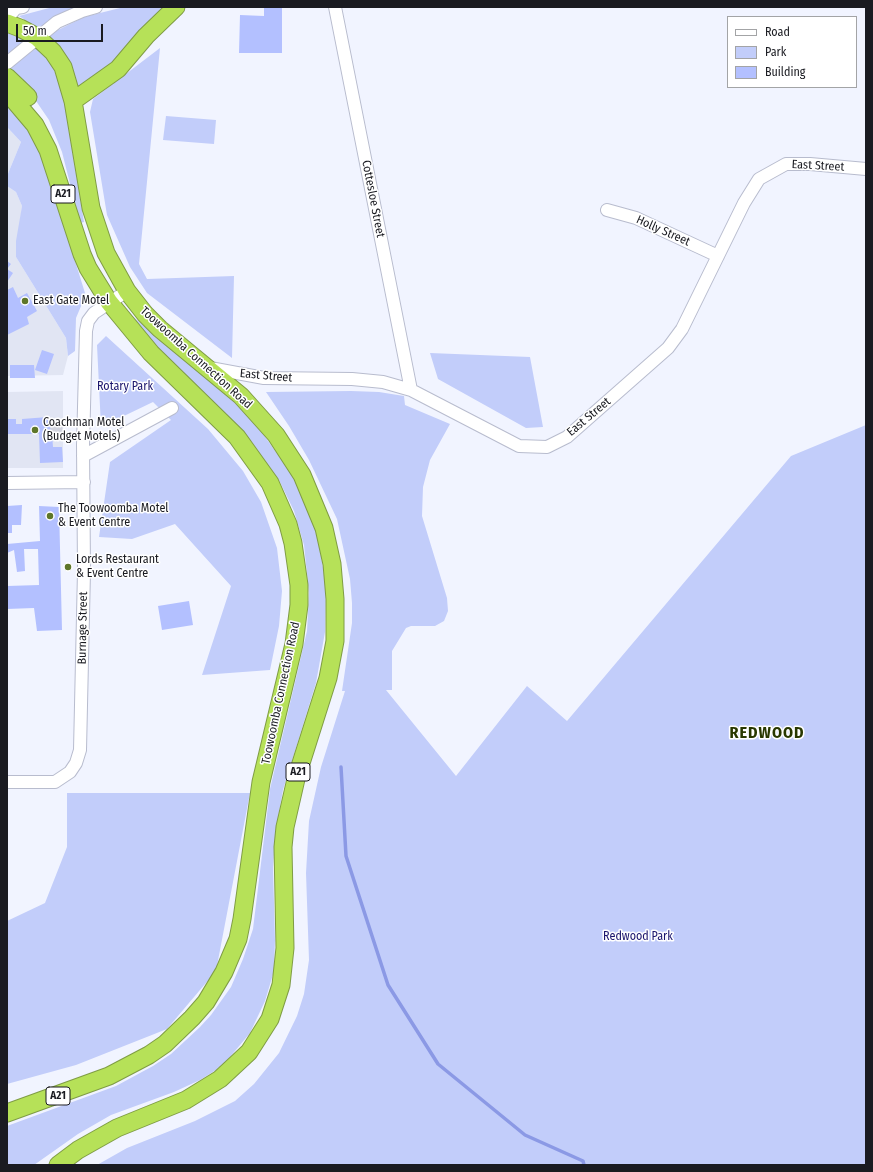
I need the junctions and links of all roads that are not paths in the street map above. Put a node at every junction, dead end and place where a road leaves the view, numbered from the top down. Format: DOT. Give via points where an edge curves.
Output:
graph roads {
  1 [pos="23,7"];
  2 [pos="96,7"];
  3 [pos="176,7"];
  4 [pos="335,7"];
  5 [pos="7,19"];
  6 [pos="7,23"];
  7 [pos="37,37"];
  8 [pos="7,63"];
  9 [pos="7,78"];
  10 [pos="7,92"];
  11 [pos="73,101"];
  12 [pos="866,169"];
  13 [pos="56,171"];
  14 [pos="607,210"];
  15 [pos="718,256"];
  16 [pos="127,291"];
  17 [pos="109,302"];
  18 [pos="207,367"];
  19 [pos="411,390"];
  20 [pos="172,408"];
  21 [pos="83,456"];
  22 [pos="84,482"];
  23 [pos="7,483"];
  24 [pos="7,782"];
  25 [pos="7,1113"];
  26 [pos="58,1165"];
  1 -- 5 [label="street" via="16,8"];
  2 -- 7 [label="street" via="57,22"];
  3 -- 11 [label="highway" via="146,36 118,69"];
  4 -- 19 [label="street, Cottesloe Street"];
  6 -- 7 [label="highway, Toowoomba Connection Road / A21"];
  7 -- 8 [label="street"];
  7 -- 11 [label="highway, Toowoomba Connection Road / A21" via="53,52 63,67"];
  9 -- 13 [label="highway" via="31,100 45,121 59,153"];
  10 -- 13 [label="highway, Toowoomba Connection Road / A21" via="35,125"];
  11 -- 16 [label="highway, Toowoomba Connection Road / A21" via="91,208 106,253"];
  12 -- 15 [label="street, East Street" via="786,164 759,179"];
  13 -- 17 [label="highway, Toowoomba Connection Road / A21" via="82,254"];
  14 -- 15 [label="street, Holly Street" via="636,218"];
  15 -- 19 [label="street, East Street" via="682,329 668,348 566,437 547,447 519,446"];
  16 -- 17 [label="street, Burnage Street"];
  16 -- 18 [label="highway, Toowoomba Connection Road / A21" via="160,329"];
  17 -- 21 [label="street, Burnage Street" via="94,313 87,326"];
  17 -- 25 [label="highway, Toowoomba Connection Road / A21" via="151,353 237,437 270,483 281,504 293,543 299,585 297,625 262,782 246,900 238,938 216,987 192,1018 165,1044 149,1055 109,1076"];
  18 -- 19 [label="street, East Street" via="264,378 383,382"];
  18 -- 26 [label="highway, Toowoomba Connection Road / A21" via="259,415 276,435 302,475 324,528 334,581 336,619 332,660 296,780 285,827 285,948 281,985 270,1019 261,1035 249,1052 220,1079 186,1100 98,1138"];
  20 -- 21 [label="street"];
  21 -- 22 [label="street, Burnage Street"];
  22 -- 23 [label="street"];
  22 -- 24 [label="street, Burnage Street" via="80,750 70,772 55,782"];
}
